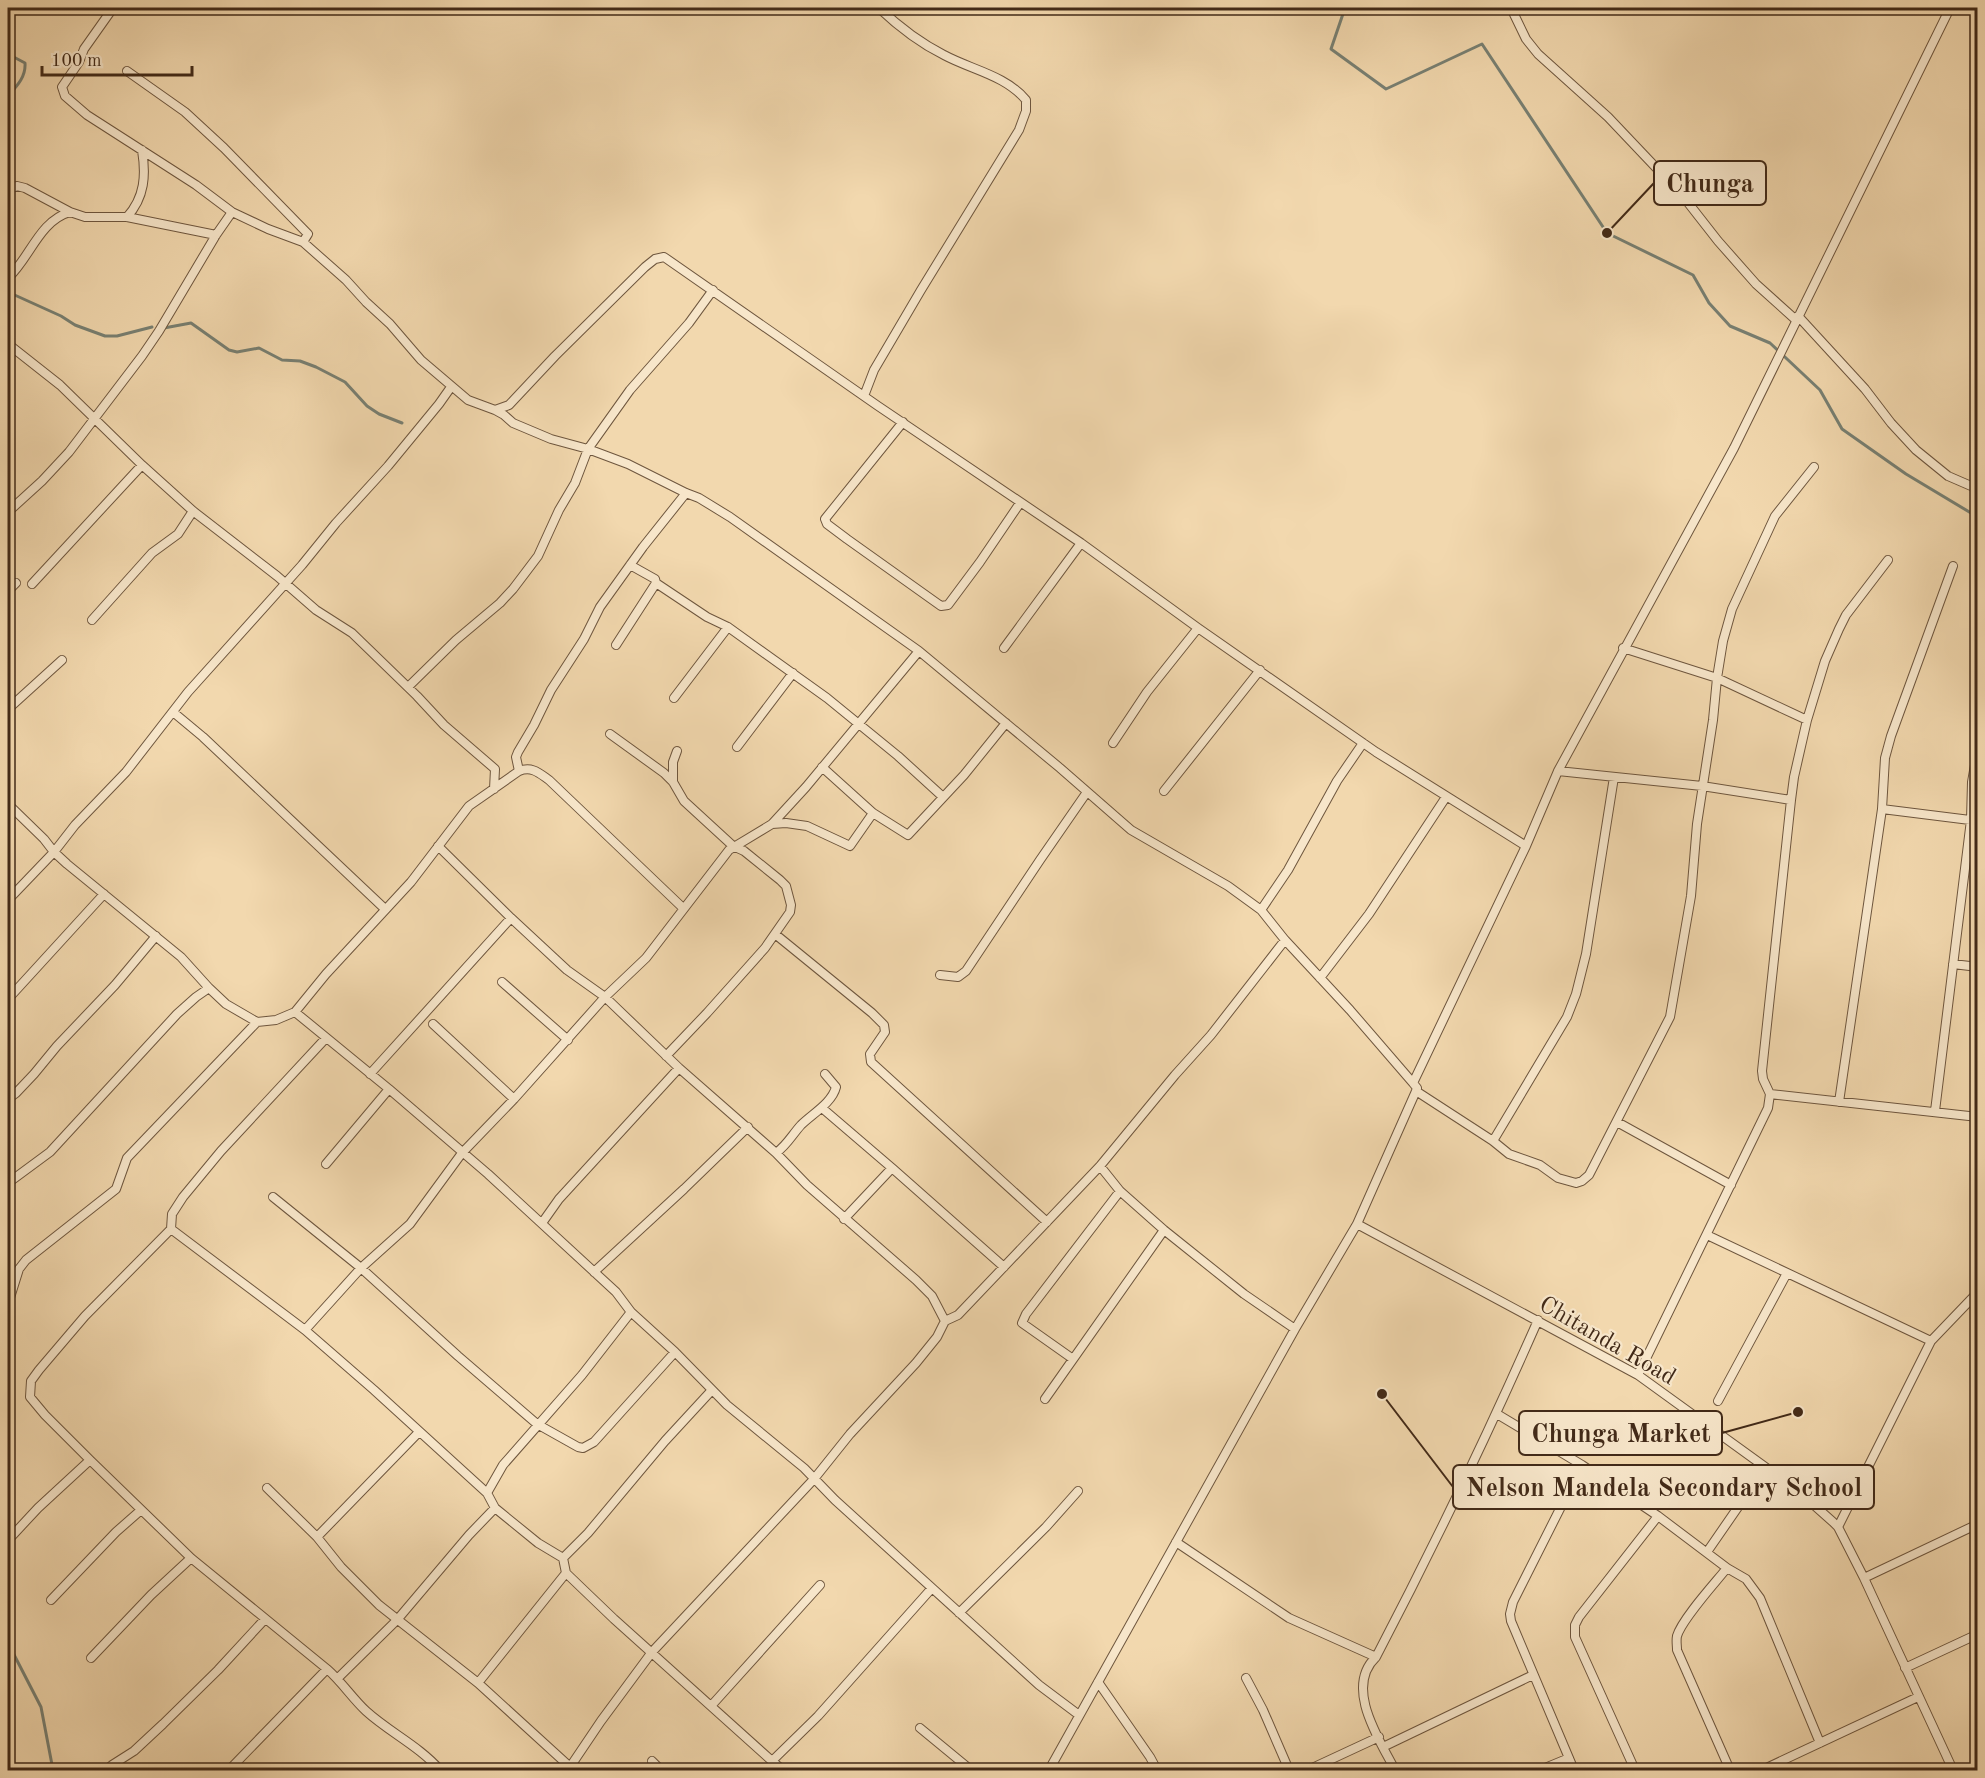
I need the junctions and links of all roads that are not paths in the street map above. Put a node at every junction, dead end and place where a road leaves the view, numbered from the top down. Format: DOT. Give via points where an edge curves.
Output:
graph roads {
  1 [pos="113,8"];
  2 [pos="879,8"];
  3 [pos="1510,8"];
  4 [pos="1950,8"];
  5 [pos="127,70"];
  6 [pos="142,150"];
  7 [pos="8,190"];
  8 [pos="70,212"];
  9 [pos="232,212"];
  10 [pos="127,217"];
  11 [pos="216,235"];
  12 [pos="303,242"];
  13 [pos="8,278"];
  14 [pos="713,290"];
  15 [pos="1797,318"];
  16 [pos="8,344"];
  17 [pos="451,387"];
  18 [pos="864,396"];
  19 [pos="495,410"];
  20 [pos="94,419"];
  21 [pos="903,422"];
  22 [pos="588,449"];
  23 [pos="142,465"];
  24 [pos="1814,466"];
  25 [pos="1977,489"];
  26 [pos="686,493"];
  27 [pos="1020,503"];
  28 [pos="193,511"];
  29 [pos="8,512"];
  30 [pos="1081,543"];
  31 [pos="1887,560"];
  32 [pos="630,565"];
  33 [pos="1953,566"];
  34 [pos="16,583"];
  35 [pos="285,583"];
  36 [pos="656,583"];
  37 [pos="32,584"];
  38 [pos="8,591"];
  39 [pos="92,620"];
  40 [pos="728,627"];
  41 [pos="1198,628"];
  42 [pos="616,645"];
  43 [pos="1004,648"];
  44 [pos="1623,648"];
  45 [pos="919,651"];
  46 [pos="62,660"];
  47 [pos="1260,670"];
  48 [pos="793,673"];
  49 [pos="1717,678"];
  50 [pos="408,687"];
  51 [pos="674,698"];
  52 [pos="8,709"];
  53 [pos="173,712"];
  54 [pos="1807,720"];
  55 [pos="1006,723"];
  56 [pos="859,724"];
  57 [pos="610,734"];
  58 [pos="1113,743"];
  59 [pos="1363,743"];
  60 [pos="737,747"];
  61 [pos="1977,748"];
  62 [pos="676,751"];
  63 [pos="822,767"];
  64 [pos="519,771"];
  65 [pos="1558,771"];
  66 [pos="1614,777"];
  67 [pos="673,782"];
  68 [pos="1702,786"];
  69 [pos="494,789"];
  70 [pos="1164,791"];
  71 [pos="1088,792"];
  72 [pos="943,797"];
  73 [pos="1446,797"];
  74 [pos="1791,800"];
  75 [pos="8,804"];
  76 [pos="1882,809"];
  77 [pos="873,813"];
  78 [pos="1974,821"];
  79 [pos="772,824"];
  80 [pos="438,846"];
  81 [pos="733,846"];
  82 [pos="1526,846"];
  83 [pos="54,852"];
  84 [pos="104,894"];
  85 [pos="8,900"];
  86 [pos="683,908"];
  87 [pos="385,909"];
  88 [pos="1261,910"];
  89 [pos="511,918"];
  90 [pos="775,934"];
  91 [pos="156,936"];
  92 [pos="1285,940"];
  93 [pos="1953,964"];
  94 [pos="1977,967"];
  95 [pos="940,975"];
  96 [pos="1320,978"];
  97 [pos="502,982"];
  98 [pos="209,988"];
  99 [pos="605,997"];
  100 [pos="8,999"];
  101 [pos="295,1012"];
  102 [pos="256,1022"];
  103 [pos="433,1024"];
  104 [pos="326,1038"];
  105 [pos="568,1040"];
  106 [pos="666,1056"];
  107 [pos="679,1068"];
  108 [pos="370,1074"];
  109 [pos="825,1074"];
  110 [pos="1414,1087"];
  111 [pos="389,1089"];
  112 [pos="1770,1094"];
  113 [pos="8,1098"];
  114 [pos="514,1099"];
  115 [pos="1839,1102"];
  116 [pos="822,1108"];
  117 [pos="1935,1112"];
  118 [pos="1977,1117"];
  119 [pos="1617,1122"];
  120 [pos="748,1127"];
  121 [pos="1493,1141"];
  122 [pos="462,1153"];
  123 [pos="776,1153"];
  124 [pos="326,1164"];
  125 [pos="1100,1166"];
  126 [pos="892,1168"];
  127 [pos="8,1183"];
  128 [pos="1731,1185"];
  129 [pos="1120,1191"];
  130 [pos="273,1197"];
  131 [pos="844,1219"];
  132 [pos="1047,1222"];
  133 [pos="542,1223"];
  134 [pos="1357,1224"];
  135 [pos="171,1228"];
  136 [pos="1164,1230"];
  137 [pos="1707,1235"];
  138 [pos="1004,1267"];
  139 [pos="361,1268"];
  140 [pos="594,1272"];
  141 [pos="1787,1273"];
  142 [pos="1977,1292"];
  143 [pos="8,1304"];
  144 [pos="631,1311"];
  145 [pos="1538,1320"];
  146 [pos="945,1321"];
  147 [pos="1295,1329"];
  148 [pos="305,1330"];
  149 [pos="1931,1341"];
  150 [pos="675,1352"];
  151 [pos="1073,1359"];
  152 [pos="1638,1375"];
  153 [pos="712,1390"];
  154 [pos="1045,1399"];
  155 [pos="1718,1401"];
  156 [pos="1497,1414"];
  157 [pos="537,1424"];
  158 [pos="419,1432"];
  159 [pos="90,1460"];
  160 [pos="1582,1465"];
  161 [pos="1765,1468"];
  162 [pos="814,1479"];
  163 [pos="267,1488"];
  164 [pos="1078,1491"];
  165 [pos="488,1493"];
  166 [pos="495,1508"];
  167 [pos="141,1510"];
  168 [pos="1658,1516"];
  169 [pos="1977,1524"];
  170 [pos="1838,1527"];
  171 [pos="11,1537"];
  172 [pos="316,1537"];
  173 [pos="1176,1542"];
  174 [pos="1707,1552"];
  175 [pos="191,1558"];
  176 [pos="563,1558"];
  177 [pos="1727,1568"];
  178 [pos="566,1573"];
  179 [pos="1864,1578"];
  180 [pos="820,1586"];
  181 [pos="932,1588"];
  182 [pos="51,1600"];
  183 [pos="959,1613"];
  184 [pos="265,1619"];
  185 [pos="396,1620"];
  186 [pos="1977,1635"];
  187 [pos="652,1652"];
  188 [pos="1376,1657"];
  189 [pos="91,1658"];
  190 [pos="1905,1668"];
  191 [pos="327,1669"];
  192 [pos="1533,1675"];
  193 [pos="338,1678"];
  194 [pos="1246,1678"];
  195 [pos="1098,1682"];
  196 [pos="478,1683"];
  197 [pos="1918,1697"];
  198 [pos="711,1706"];
  199 [pos="1079,1715"];
  200 [pos="920,1728"];
  201 [pos="1379,1737"];
  202 [pos="1820,1743"];
  203 [pos="1383,1747"];
  204 [pos="1569,1758"];
  205 [pos="652,1761"];
  206 [pos="772,1761"];
  207 [pos="569,1768"];
  208 [pos="106,1770"];
  209 [pos="229,1770"];
  210 [pos="440,1770"];
  211 [pos="661,1770"];
  212 [pos="783,1770"];
  213 [pos="971,1770"];
  214 [pos="1049,1770"];
  215 [pos="1158,1770"];
  216 [pos="1289,1770"];
  217 [pos="1308,1770"];
  218 [pos="1395,1770"];
  219 [pos="1540,1770"];
  220 [pos="1574,1770"];
  221 [pos="1635,1770"];
  222 [pos="1730,1770"];
  223 [pos="1762,1770"];
  224 [pos="1953,1770"];
  1 -- 6 [label="street" via="84,49 62,92 87,115"];
  2 -- 18 [label="street" via="944,55 1016,88 1026,100 1026,111 1019,130 874,370"];
  3 -- 15 [label="street" via="1538,54 1608,117 1682,195 1756,284"];
  4 -- 15 [label="street"];
  5 -- 12 [label="street" via="224,148 303,228 308,234"];
  6 -- 9 [label="street"];
  6 -- 10 [label="street" via="142,191"];
  7 -- 8 [label="street" via="25,188"];
  8 -- 10 [label="street" via="85,217"];
  8 -- 13 [label="street" via="54,219"];
  9 -- 11 [label="street"];
  9 -- 12 [label="street"];
  10 -- 11 [label="street"];
  11 -- 20 [label="street" via="159,331"];
  12 -- 17 [label="street"];
  14 -- 18 [label="street"];
  14 -- 19 [label="street" via="664,257 655,259 509,405"];
  14 -- 22 [label="street" via="630,390"];
  15 -- 25 [label="street" via="1916,450 1948,476"];
  15 -- 44 [label="street" via="1734,448"];
  16 -- 20 [label="street" via="60,385"];
  17 -- 19 [label="street" via="468,400"];
  17 -- 35 [label="street"];
  18 -- 21 [label="street"];
  19 -- 22 [label="street" via="513,423 551,439"];
  20 -- 23 [label="street"];
  20 -- 29 [label="street" via="69,452"];
  21 -- 27 [label="street"];
  21 -- 27 [label="street" via="825,519 941,606 948,605"];
  22 -- 26 [label="street"];
  22 -- 50 [label="street" via="538,556 500,603"];
  23 -- 28 [label="street"];
  23 -- 37 [label="street"];
  24 -- 49 [label="street" via="1775,516 1757,554 1732,609"];
  26 -- 32 [label="street"];
  26 -- 45 [label="street" via="730,516"];
  27 -- 30 [label="street"];
  28 -- 35 [label="street"];
  28 -- 39 [label="street" via="178,534 152,553"];
  30 -- 41 [label="street"];
  30 -- 43 [label="street"];
  31 -- 54 [label="street" via="1839,629"];
  32 -- 36 [label="street"];
  32 -- 64 [label="street" via="600,608 518,752"];
  33 -- 76 [label="street" via="1891,736"];
  34 -- 38 [label="street"];
  35 -- 50 [label="street" via="316,610 352,633"];
  35 -- 53 [label="street"];
  36 -- 40 [label="street"];
  36 -- 42 [label="street"];
  40 -- 48 [label="street"];
  40 -- 51 [label="street"];
  41 -- 47 [label="street"];
  41 -- 58 [label="street"];
  44 -- 49 [label="street"];
  44 -- 65 [label="street"];
  45 -- 55 [label="street"];
  45 -- 56 [label="street"];
  46 -- 52 [label="street"];
  47 -- 59 [label="street"];
  47 -- 70 [label="street"];
  48 -- 56 [label="street"];
  48 -- 60 [label="street"];
  49 -- 54 [label="street"];
  49 -- 68 [label="street"];
  50 -- 69 [label="street" via="495,769"];
  53 -- 83 [label="street" via="126,772"];
  53 -- 87 [label="street"];
  54 -- 74 [label="street"];
  55 -- 71 [label="street"];
  55 -- 72 [label="street"];
  56 -- 63 [label="street"];
  56 -- 72 [label="street"];
  57 -- 67 [label="street"];
  59 -- 73 [label="street"];
  59 -- 88 [label="street"];
  61 -- 78 [label="street" via="1972,782"];
  62 -- 67 [label="street"];
  63 -- 77 [label="street"];
  63 -- 79 [label="street"];
  64 -- 69 [label="street"];
  64 -- 86 [label="street" via="532,769 549,780"];
  65 -- 66 [label="street"];
  65 -- 82 [label="street"];
  66 -- 68 [label="street"];
  66 -- 121 [label="street" via="1576,994 1567,1017"];
  67 -- 81 [label="street" via="684,801"];
  68 -- 74 [label="street"];
  68 -- 119 [label="street" via="1691,896 1670,1017"];
  69 -- 80 [label="street" via="469,806"];
  71 -- 88 [label="street" via="1131,830 1228,886"];
  71 -- 95 [label="street" via="962,976"];
  72 -- 77 [label="street" via="908,835"];
  73 -- 82 [label="street"];
  73 -- 96 [label="street" via="1369,914"];
  74 -- 112 [label="street" via="1762,1071"];
  75 -- 83 [label="street"];
  76 -- 78 [label="street"];
  76 -- 115 [label="street"];
  77 -- 79 [label="street" via="850,846 807,826"];
  78 -- 93 [label="street"];
  79 -- 81 [label="street"];
  80 -- 87 [label="street"];
  80 -- 89 [label="street"];
  81 -- 86 [label="street"];
  81 -- 90 [label="street" via="786,886 790,912"];
  82 -- 110 [label="street"];
  83 -- 84 [label="street"];
  83 -- 85 [label="street"];
  84 -- 91 [label="street"];
  84 -- 100 [label="street"];
  86 -- 99 [label="street" via="646,958"];
  87 -- 101 [label="street"];
  88 -- 92 [label="street"];
  89 -- 99 [label="street" via="567,970"];
  89 -- 108 [label="street"];
  90 -- 106 [label="street"];
  90 -- 132 [label="street" via="884,1025 885,1032 870,1054 871,1062"];
  91 -- 98 [label="street" via="191,965"];
  91 -- 113 [label="street" via="34,1074"];
  92 -- 96 [label="street"];
  92 -- 125 [label="street"];
  93 -- 94 [label="street"];
  93 -- 117 [label="street"];
  96 -- 110 [label="street"];
  97 -- 105 [label="street"];
  98 -- 102 [label="street"];
  98 -- 127 [label="street" via="177,1014 50,1152"];
  99 -- 105 [label="street"];
  99 -- 106 [label="street"];
  101 -- 102 [label="street" via="276,1020"];
  101 -- 104 [label="street"];
  102 -- 143 [label="street" via="133,1151 116,1189 26,1260 19,1269"];
  103 -- 114 [label="street"];
  104 -- 108 [label="street"];
  104 -- 135 [label="street" via="183,1197 172,1214"];
  105 -- 114 [label="street"];
  106 -- 107 [label="street"];
  107 -- 120 [label="street"];
  107 -- 133 [label="street" via="559,1199"];
  108 -- 111 [label="street"];
  109 -- 116 [label="street" via="836,1091"];
  110 -- 121 [label="street"];
  110 -- 134 [label="street"];
  111 -- 122 [label="street"];
  111 -- 124 [label="street"];
  112 -- 115 [label="street"];
  112 -- 128 [label="street" via="1768,1108"];
  114 -- 122 [label="street"];
  115 -- 117 [label="street"];
  116 -- 123 [label="street"];
  116 -- 126 [label="street"];
  117 -- 118 [label="street"];
  119 -- 121 [label="street" via="1589,1175 1576,1183 1558,1179 1540,1165 1509,1154"];
  119 -- 128 [label="street"];
  120 -- 123 [label="street"];
  120 -- 140 [label="street"];
  122 -- 133 [label="street"];
  122 -- 139 [label="street" via="410,1224"];
  123 -- 131 [label="street"];
  125 -- 129 [label="street"];
  125 -- 132 [label="street"];
  126 -- 131 [label="street"];
  126 -- 138 [label="street"];
  128 -- 137 [label="street"];
  129 -- 136 [label="street"];
  129 -- 151 [label="street" via="1022,1323"];
  130 -- 139 [label="street"];
  131 -- 146 [label="street" via="932,1296"];
  132 -- 138 [label="street"];
  133 -- 140 [label="street"];
  134 -- 145 [label="street, Chitanda Road"];
  134 -- 147 [label="street"];
  135 -- 148 [label="street"];
  135 -- 159 [label="street" via="86,1316 31,1381 30,1396"];
  136 -- 147 [label="street"];
  136 -- 151 [label="street"];
  137 -- 141 [label="street"];
  137 -- 152 [label="street"];
  138 -- 146 [label="street" via="958,1315"];
  139 -- 148 [label="street"];
  139 -- 157 [label="street"];
  140 -- 144 [label="street"];
  141 -- 149 [label="street"];
  141 -- 155 [label="street"];
  142 -- 149 [label="street"];
  144 -- 150 [label="street"];
  144 -- 157 [label="street" via="582,1375"];
  145 -- 152 [label="street, Chitanda Road"];
  145 -- 156 [label="street"];
  146 -- 162 [label="street" via="916,1363"];
  147 -- 173 [label="street"];
  148 -- 158 [label="street"];
  149 -- 170 [label="street"];
  150 -- 153 [label="street"];
  150 -- 157 [label="street" via="588,1446 578,1447"];
  151 -- 154 [label="street"];
  152 -- 161 [label="street, Chitanda Road"];
  153 -- 162 [label="street"];
  153 -- 176 [label="street"];
  156 -- 160 [label="street"];
  156 -- 188 [label="street"];
  157 -- 165 [label="street" via="503,1465"];
  158 -- 165 [label="street"];
  158 -- 172 [label="street"];
  159 -- 167 [label="street"];
  159 -- 171 [label="street"];
  160 -- 168 [label="street"];
  160 -- 192 [label="street" via="1510,1614"];
  161 -- 170 [label="street, Chitanda Road" via="1797,1490"];
  161 -- 174 [label="street"];
  162 -- 181 [label="street"];
  162 -- 187 [label="street"];
  163 -- 172 [label="street"];
  164 -- 183 [label="street"];
  165 -- 166 [label="street"];
  166 -- 176 [label="street"];
  166 -- 185 [label="street"];
  167 -- 175 [label="street"];
  167 -- 182 [label="street"];
  168 -- 174 [label="street"];
  168 -- 221 [label="street" via="1579,1617 1574,1631"];
  169 -- 179 [label="street"];
  170 -- 179 [label="street, Chitanda Road"];
  172 -- 185 [label="street"];
  173 -- 188 [label="street" via="1289,1618"];
  173 -- 195 [label="street"];
  174 -- 177 [label="street"];
  175 -- 184 [label="street"];
  175 -- 189 [label="street"];
  176 -- 178 [label="street"];
  177 -- 202 [label="street" via="1746,1579 1760,1598"];
  177 -- 222 [label="street" via="1676,1639 1677,1650"];
  178 -- 187 [label="street"];
  178 -- 196 [label="street"];
  179 -- 190 [label="street, Chitanda Road"];
  180 -- 198 [label="street"];
  181 -- 183 [label="street"];
  181 -- 206 [label="street" via="818,1716"];
  183 -- 199 [label="street" via="1039,1685"];
  184 -- 191 [label="street"];
  184 -- 208 [label="street" via="163,1724"];
  185 -- 193 [label="street"];
  185 -- 196 [label="street"];
  186 -- 190 [label="street"];
  187 -- 198 [label="street"];
  187 -- 207 [label="street"];
  188 -- 201 [label="street" via="1361,1683 1363,1700"];
  190 -- 197 [label="street, Chitanda Road"];
  191 -- 193 [label="street"];
  191 -- 209 [label="street"];
  192 -- 203 [label="street"];
  192 -- 204 [label="street"];
  193 -- 210 [label="street" via="366,1711"];
  194 -- 216 [label="street"];
  195 -- 199 [label="street"];
  195 -- 215 [label="street"];
  196 -- 207 [label="street"];
  197 -- 202 [label="street"];
  197 -- 224 [label="street, Chitanda Road"];
  198 -- 206 [label="street"];
  199 -- 214 [label="street"];
  200 -- 213 [label="street"];
  201 -- 203 [label="street"];
  201 -- 217 [label="street"];
  202 -- 223 [label="street"];
  203 -- 218 [label="street"];
  204 -- 219 [label="street"];
  204 -- 220 [label="street"];
  205 -- 211 [label="street"];
  206 -- 212 [label="street"];
}
